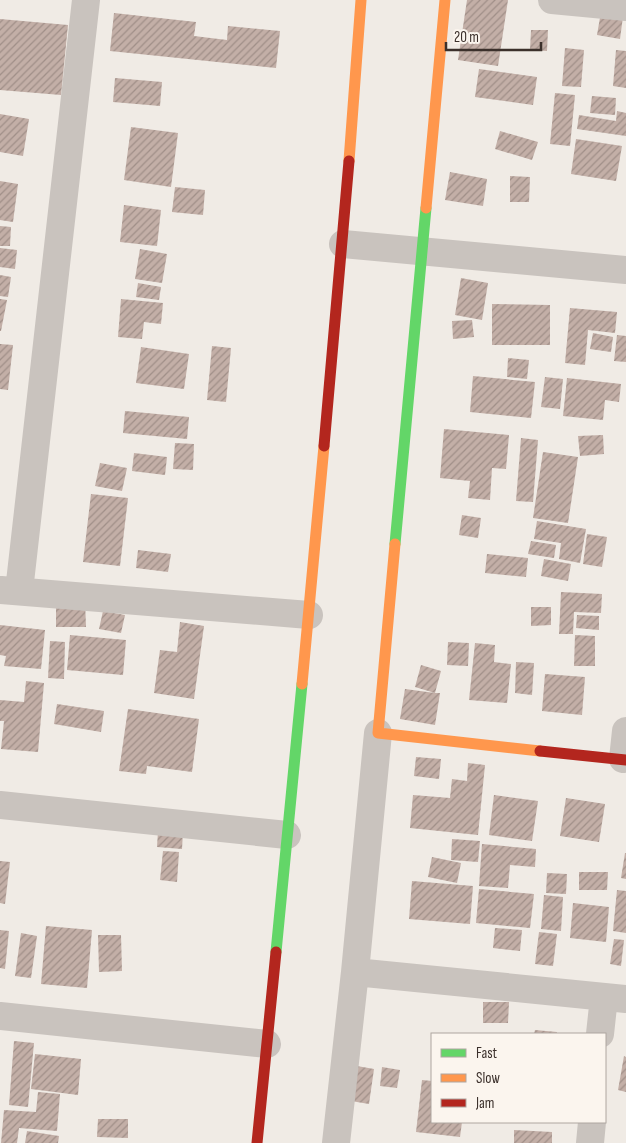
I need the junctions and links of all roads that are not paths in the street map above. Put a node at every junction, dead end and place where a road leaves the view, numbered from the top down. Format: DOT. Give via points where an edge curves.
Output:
graph roads {
  1 [pos="86,0"];
  2 [pos="361,0"];
  3 [pos="445,0"];
  4 [pos="552,0"];
  5 [pos="626,7"];
  6 [pos="343,244"];
  7 [pos="423,251"];
  8 [pos="626,270"];
  9 [pos="9,591"];
  10 [pos="309,615"];
  11 [pos="626,731"];
  12 [pos="378,733"];
  13 [pos="624,760"];
  14 [pos="0,805"];
  15 [pos="287,835"];
  16 [pos="355,972"];
  17 [pos="615,998"];
  18 [pos="0,1016"];
  19 [pos="600,1033"];
  20 [pos="267,1044"];
  21 [pos="592,1123"];
  22 [pos="257,1143"];
  23 [pos="336,1143"];
  24 [pos="590,1143"];
  1 -- 9 [label="street"];
  2 -- 6 [label="street"];
  3 -- 7 [label="street"];
  4 -- 5 [label="street"];
  6 -- 7 [label="street"];
  6 -- 10 [label="street"];
  7 -- 8 [label="street"];
  7 -- 12 [label="street"];
  9 -- 10 [label="street"];
  10 -- 15 [label="street"];
  11 -- 13 [label="street"];
  12 -- 13 [label="street"];
  12 -- 16 [label="street"];
  14 -- 15 [label="street"];
  15 -- 20 [label="street"];
  16 -- 17 [label="street"];
  16 -- 23 [label="street"];
  17 -- 19 [label="street"];
  18 -- 20 [label="street"];
  20 -- 22 [label="street"];
  21 -- 24 [label="street"];
}
